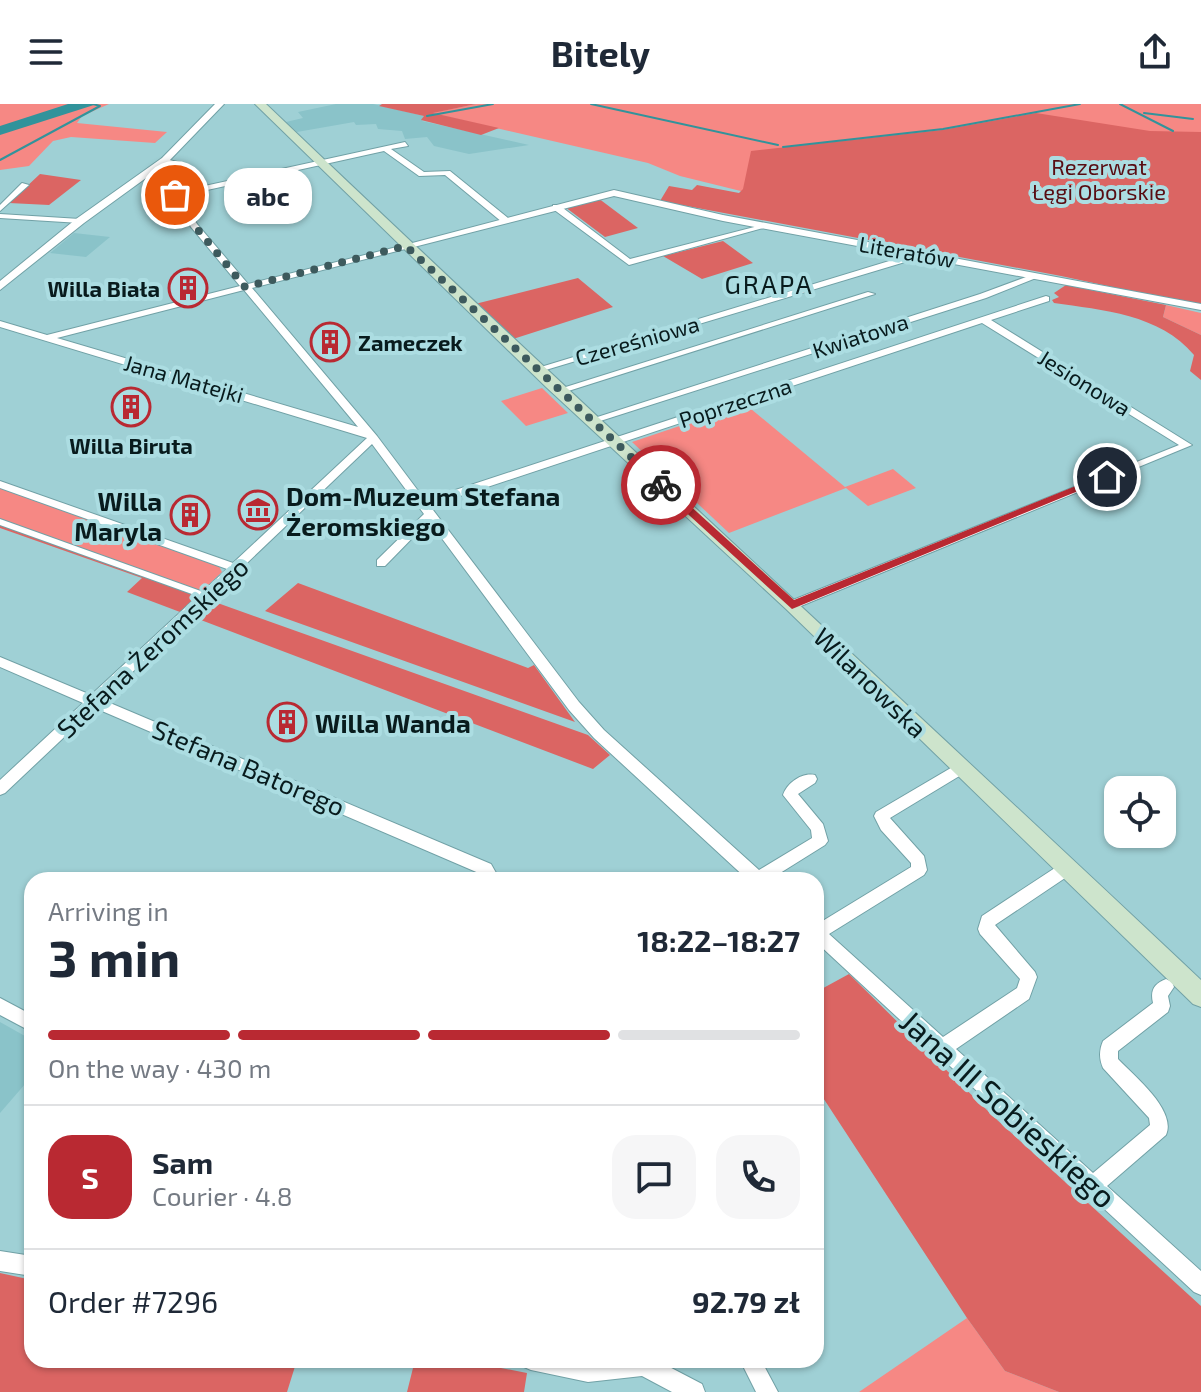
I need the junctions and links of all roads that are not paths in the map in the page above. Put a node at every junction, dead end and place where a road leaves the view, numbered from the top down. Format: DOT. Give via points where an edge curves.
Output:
graph roads {
  1 [pos="220,104"];
  2 [pos="261,104"];
  3 [pos="405,144"];
  4 [pos="385,148"];
  5 [pos="165,160"];
  6 [pos="321,162"];
  7 [pos="25,185"];
  8 [pos="175,195"];
  9 [pos="556,207"];
  10 [pos="0,209"];
  11 [pos="0,216"];
  12 [pos="505,220"];
  13 [pos="80,221"];
  14 [pos="766,226"];
  15 [pos="406,246"];
  16 [pos="922,254"];
  17 [pos="1037,276"];
  18 [pos="0,287"];
  19 [pos="245,287"];
  20 [pos="871,294"];
  21 [pos="1046,299"];
  22 [pos="1201,307"];
  23 [pos="984,320"];
  24 [pos="0,324"];
  25 [pos="45,338"];
  26 [pos="536,370"];
  27 [pos="558,391"];
  28 [pos="590,421"];
  29 [pos="371,435"];
  30 [pos="612,442"];
  31 [pos="0,484"];
  32 [pos="427,509"];
  33 [pos="0,522"];
  34 [pos="381,563"];
  35 [pos="236,568"];
  36 [pos="206,596"];
  37 [pos="792,605"];
  38 [pos="0,662"];
  39 [pos="94,701"];
  40 [pos="961,768"];
  41 [pos="810,779"];
  42 [pos="0,789"];
  43 [pos="1066,869"];
  44 [pos="488,872"];
  45 [pos="749,872"];
  46 [pos="771,872"];
  47 [pos="824,927"];
  48 [pos="824,939"];
  49 [pos="1166,987"];
  50 [pos="1201,996"];
  51 [pos="0,1006"];
  52 [pos="24,1020"];
  53 [pos="942,1048"];
  54 [pos="1094,1185"];
  55 [pos="0,1261"];
  56 [pos="24,1265"];
  57 [pos="1201,1285"];
  58 [pos="572,1368"];
  59 [pos="608,1368"];
  60 [pos="649,1368"];
  61 [pos="754,1368"];
  62 [pos="694,1392"];
  63 [pos="767,1392"];
  1 -- 5 [label="street"];
  2 -- 6 [label="main road, Wilanowska"];
  3 -- 4 [label="street"];
  4 -- 6 [label="street"];
  4 -- 12 [label="street" via="422,174 447,173"];
  5 -- 8 [label="street" via="179,167"];
  5 -- 13 [label="street"];
  6 -- 8 [label="street"];
  6 -- 15 [label="main road, Wilanowska"];
  7 -- 10 [label="street"];
  8 -- 19 [label="street"];
  9 -- 12 [label="street"];
  9 -- 14 [label="street, Literatów" via="613,193"];
  9 -- 14 [label="street" via="629,262"];
  11 -- 13 [label="street"];
  12 -- 15 [label="street"];
  13 -- 18 [label="street"];
  14 -- 16 [label="street, Literatów"];
  15 -- 19 [label="street"];
  15 -- 26 [label="main road, Wilanowska"];
  16 -- 17 [label="street, Literatów"];
  16 -- 26 [label="street, Czereśniowa"];
  17 -- 22 [label="street, Literatów"];
  17 -- 28 [label="street, Kwiatowa"];
  19 -- 25 [label="street"];
  19 -- 29 [label="street"];
  20 -- 27 [label="street"];
  21 -- 23 [label="street, Poprzeczna"];
  23 -- 30 [label="street, Poprzeczna"];
  23 -- 37 [label="street, Jesionowa" via="1187,445"];
  24 -- 25 [label="street, Jana Matejki"];
  25 -- 29 [label="street, Jana Matejki"];
  26 -- 27 [label="main road, Wilanowska"];
  27 -- 28 [label="main road, Wilanowska"];
  28 -- 30 [label="main road, Wilanowska"];
  29 -- 32 [label="street"];
  29 -- 35 [label="street, Stefana Żeromskiego"];
  30 -- 32 [label="street, Poprzeczna"];
  30 -- 37 [label="main road, Wilanowska"];
  31 -- 35 [label="street"];
  32 -- 34 [label="street, Poprzeczna"];
  32 -- 45 [label="street" via="582,716"];
  33 -- 36 [label="street"];
  35 -- 36 [label="street, Stefana Żeromskiego"];
  36 -- 39 [label="street, Stefana Żeromskiego"];
  37 -- 40 [label="main road, Wilanowska"];
  38 -- 39 [label="street, Stefana Batorego"];
  39 -- 42 [label="street, Stefana Żeromskiego"];
  39 -- 44 [label="street, Stefana Batorego"];
  40 -- 43 [label="main road, Wilanowska"];
  40 -- 47 [label="street" via="881,816 919,861 919,870"];
  41 -- 46 [label="street" via="790,795 818,828 820,841"];
  43 -- 50 [label="main road, Wilanowska"];
  43 -- 53 [label="street" via="988,921 986,929 1029,977 1023,993"];
  48 -- 53 [label="street, Jana III Sobieskiego"];
  49 -- 54 [label="street" via="1159,993 1162,1006 1107,1052 1109,1062 1157,1114 1160,1129"];
  51 -- 52 [label="street"];
  53 -- 54 [label="street, Jana III Sobieskiego"];
  54 -- 57 [label="street, Jana III Sobieskiego"];
  55 -- 56 [label="street"];
  58 -- 59 [label="street"];
  60 -- 62 [label="street"];
  61 -- 63 [label="street"];
}
